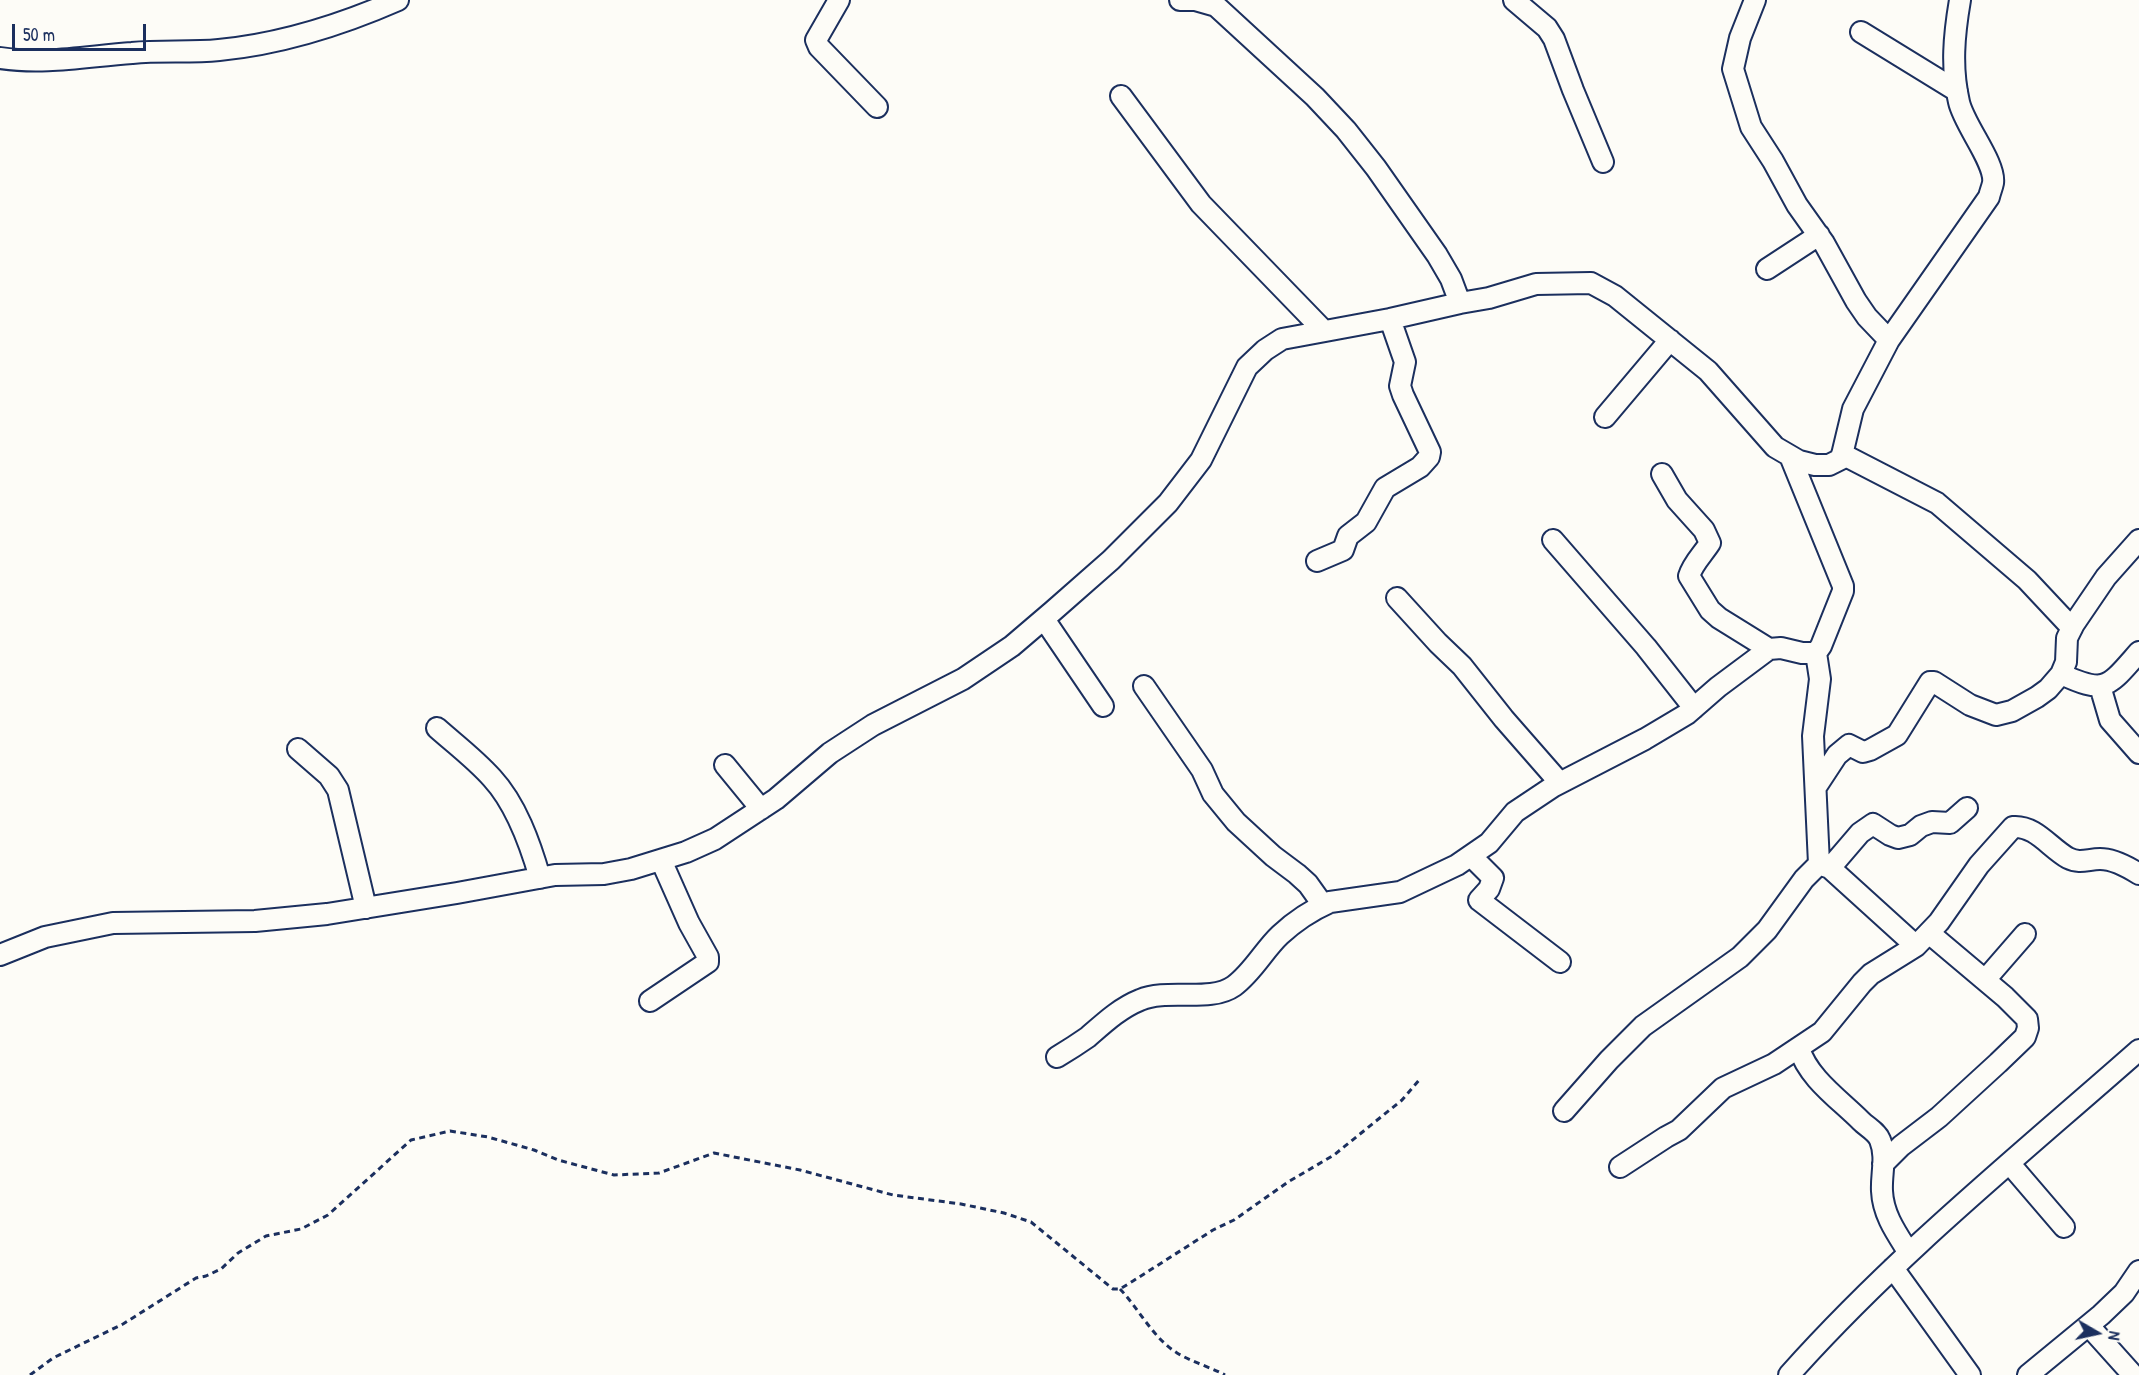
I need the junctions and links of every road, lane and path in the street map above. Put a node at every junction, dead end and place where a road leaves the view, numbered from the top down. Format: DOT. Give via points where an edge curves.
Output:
graph roads {
  1 [pos="398,0"];
  2 [pos="840,0"];
  3 [pos="1180,0"];
  4 [pos="1514,0"];
  5 [pos="1755,0"];
  6 [pos="1960,0"];
  7 [pos="1217,3"];
  8 [pos="1862,32"];
  9 [pos="0,58"];
  10 [pos="1957,92"];
  11 [pos="1121,96"];
  12 [pos="877,107"];
  13 [pos="1603,162"];
  14 [pos="1819,236"];
  15 [pos="1767,269"];
  16 [pos="1460,303"];
  17 [pos="1390,320"];
  18 [pos="1324,332"];
  19 [pos="1670,340"];
  20 [pos="1888,340"];
  21 [pos="1605,417"];
  22 [pos="1842,454"];
  23 [pos="1790,456"];
  24 [pos="1662,474"];
  25 [pos="1553,540"];
  26 [pos="2139,540"];
  27 [pos="1317,561"];
  28 [pos="1397,598"];
  29 [pos="1044,619"];
  30 [pos="2072,628"];
  31 [pos="1769,650"];
  32 [pos="2139,652"];
  33 [pos="1816,653"];
  34 [pos="2061,674"];
  35 [pos="1144,686"];
  36 [pos="2100,686"];
  37 [pos="1103,706"];
  38 [pos="1694,708"];
  39 [pos="437,728"];
  40 [pos="298,749"];
  41 [pos="2139,753"];
  42 [pos="725,765"];
  43 [pos="1560,783"];
  44 [pos="1816,787"];
  45 [pos="1967,808"];
  46 [pos="761,809"];
  47 [pos="1471,856"];
  48 [pos="662,860"];
  49 [pos="1824,866"];
  50 [pos="2139,874"];
  51 [pos="540,878"];
  52 [pos="1323,905"];
  53 [pos="366,908"];
  54 [pos="2025,934"];
  55 [pos="1922,940"];
  56 [pos="0,956"];
  57 [pos="1560,962"];
  58 [pos="1985,980"];
  59 [pos="650,1001"];
  60 [pos="1799,1048"];
  61 [pos="2139,1050"];
  62 [pos="1057,1057"];
  63 [pos="1420,1079"];
  64 [pos="1564,1111"];
  65 [pos="1883,1164"];
  66 [pos="2010,1164"];
  67 [pos="1620,1167"];
  68 [pos="2064,1227"];
  69 [pos="1909,1253"];
  70 [pos="1893,1268"];
  71 [pos="2139,1271"];
  72 [pos="1120,1289"];
  73 [pos="2089,1326"];
  74 [pos="30,1375"];
  75 [pos="1225,1375"];
  76 [pos="1789,1375"];
  77 [pos="1970,1375"];
  78 [pos="2028,1375"];
  79 [pos="2133,1375"];
  1 -- 9 [label="street" via="328,28 234,49 138,52 48,62"];
  2 -- 12 [label="street" via="816,40"];
  3 -- 7 [label="street"];
  4 -- 13 [label="street" via="1554,39"];
  5 -- 14 [label="street" via="1732,69 1751,127"];
  6 -- 10 [label="street" via="1953,72"];
  7 -- 16 [label="street" via="1346,130 1437,255"];
  8 -- 10 [label="street"];
  10 -- 20 [label="street" via="1963,117 1992,170 1993,182 1989,196"];
  11 -- 18 [label="street" via="1201,204"];
  14 -- 15 [label="street"];
  14 -- 20 [label="street" via="1856,301"];
  16 -- 17 [label="street"];
  16 -- 19 [label="street" via="1536,284 1591,283 1615,296"];
  17 -- 18 [label="street"];
  17 -- 27 [label="street" via="1404,362 1400,386 1429,457 1385,488 1366,522 1348,536 1343,550"];
  18 -- 29 [label="street" via="1282,339 1248,367 1201,460 1168,503"];
  19 -- 21 [label="street"];
  19 -- 23 [label="street" via="1708,371 1775,447"];
  20 -- 22 [label="street" via="1853,408"];
  22 -- 23 [label="street" via="1841,459 1829,465"];
  22 -- 30 [label="street" via="1937,503 2027,580"];
  23 -- 33 [label="street" via="1843,586"];
  24 -- 31 [label="street" via="1710,543 1689,576 1710,610"];
  25 -- 38 [label="street"];
  26 -- 30 [label="street" via="2106,577"];
  28 -- 43 [label="street" via="1462,666"];
  29 -- 37 [label="street"];
  29 -- 46 [label="street" via="963,680 873,725 830,753"];
  30 -- 34 [label="street"];
  31 -- 33 [label="street"];
  31 -- 38 [label="street"];
  32 -- 36 [label="street" via="2110,682"];
  33 -- 44 [label="street" via="1820,672 1814,736"];
  34 -- 36 [label="street" via="2086,685"];
  34 -- 44 [label="street" via="2037,697 1996,715 1930,682 1897,735 1863,752 1849,745 1837,755"];
  35 -- 52 [label="street" via="1236,822 1298,874"];
  36 -- 41 [label="street" via="2110,720"];
  38 -- 43 [label="street" via="1645,739"];
  39 -- 51 [label="street" via="493,779 507,799"];
  40 -- 53 [label="street" via="329,776 338,790"];
  42 -- 46 [label="street"];
  43 -- 47 [label="street" via="1515,812 1489,843"];
  44 -- 49 [label="street"];
  45 -- 49 [label="street" via="1950,823 1932,822 1904,837 1890,835 1873,824"];
  46 -- 48 [label="street" via="715,839"];
  47 -- 52 [label="street" via="1400,892"];
  47 -- 57 [label="street" via="1493,878 1479,900"];
  48 -- 51 [label="street" via="604,874"];
  48 -- 59 [label="street" via="708,962"];
  49 -- 55 [label="street"];
  49 -- 64 [label="street" via="1804,879 1767,930 1740,957 1643,1026"];
  50 -- 55 [label="street" via="2101,859 2077,861 2024,827 2015,826 1979,865"];
  51 -- 53 [label="street"];
  52 -- 62 [label="street" via="1280,935 1234,986 1218,993 1141,999"];
  53 -- 56 [label="street" via="255,921 113,923 45,937"];
  54 -- 58 [label="street"];
  55 -- 58 [label="street"];
  55 -- 60 [label="street" via="1871,974 1822,1032"];
  58 -- 65 [label="street" via="2027,1020 2025,1037"];
  60 -- 65 [label="street" via="1814,1075 1880,1140"];
  60 -- 67 [label="street" via="1723,1089 1679,1130"];
  61 -- 66 [label="street"];
  63 -- 72 [label="path" via="1402,1100 1335,1155"];
  65 -- 69 [label="street" via="1885,1210"];
  66 -- 68 [label="street"];
  66 -- 69 [label="street"];
  69 -- 70 [label="street"];
  70 -- 76 [label="street"];
  70 -- 77 [label="street"];
  71 -- 73 [label="street" via="2124,1293"];
  72 -- 74 [label="path" via="1102,1282 1031,1222 1004,1213 893,1195 791,1167 714,1153 659,1173 614,1175 488,1137 450,1131 411,1140 322,1219 302,1229 266,1236 221,1269 196,1278 123,1324 53,1358"];
  72 -- 75 [label="path" via="1170,1347"];
  73 -- 78 [label="street"];
  73 -- 79 [label="street"];
}
